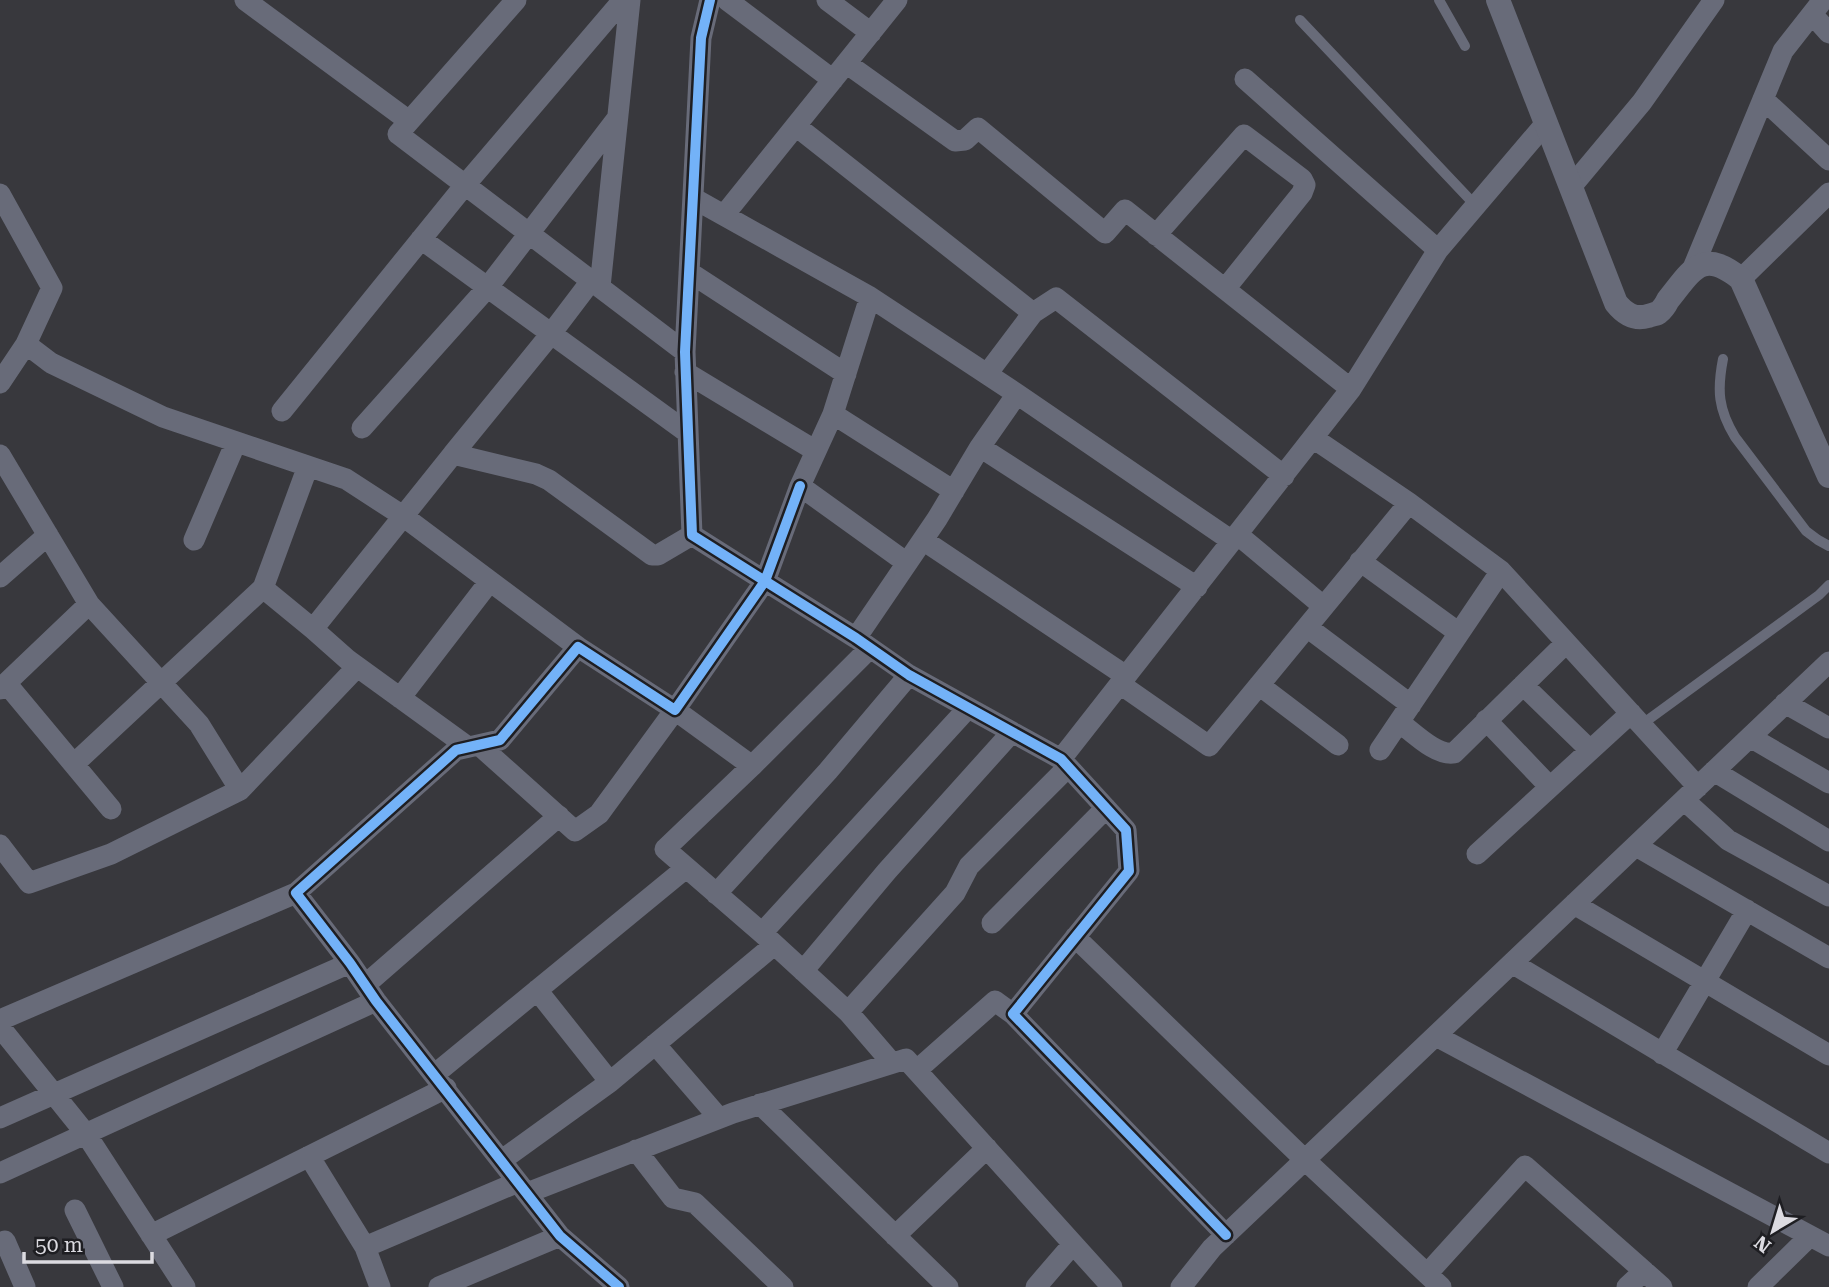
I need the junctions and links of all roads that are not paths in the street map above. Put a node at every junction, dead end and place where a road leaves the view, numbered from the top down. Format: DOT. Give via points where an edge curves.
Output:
graph roads {
  1 [pos="245,0"];
  2 [pos="516,0"];
  3 [pos="623,0"];
  4 [pos="630,0"];
  5 [pos="827,0"];
  6 [pos="897,0"];
  7 [pos="1439,0"];
  8 [pos="1498,0"];
  9 [pos="1714,0"];
  10 [pos="709,2"];
  11 [pos="1817,7"];
  12 [pos="1300,20"];
  13 [pos="871,33"];
  14 [pos="1829,33"];
  15 [pos="1465,46"];
  16 [pos="846,63"];
  17 [pos="1245,79"];
  18 [pos="833,80"];
  19 [pos="1763,99"];
  20 [pos="616,120"];
  21 [pos="409,121"];
  22 [pos="1546,123"];
  23 [pos="796,126"];
  24 [pos="1829,160"];
  25 [pos="465,186"];
  26 [pos="1571,187"];
  27 [pos="1829,193"];
  28 [pos="0,194"];
  29 [pos="693,198"];
  30 [pos="1476,205"];
  31 [pos="724,215"];
  32 [pos="529,234"];
  33 [pos="1156,235"];
  34 [pos="421,239"];
  35 [pos="1438,250"];
  36 [pos="1693,268"];
  37 [pos="689,272"];
  38 [pos="1741,279"];
  39 [pos="595,284"];
  40 [pos="488,287"];
  41 [pos="1225,289"];
  42 [pos="870,297"];
  43 [pos="1033,313"];
  44 [pos="550,335"];
  45 [pos="26,344"];
  46 [pos="1723,359"];
  47 [pos="685,362"];
  48 [pos="846,374"];
  49 [pos="987,374"];
  50 [pos="0,383"];
  51 [pos="1352,389"];
  52 [pos="1017,394"];
  53 [pos="282,411"];
  54 [pos="833,414"];
  55 [pos="362,428"];
  56 [pos="688,433"];
  57 [pos="1313,438"];
  58 [pos="236,442"];
  59 [pos="980,447"];
  60 [pos="816,451"];
  61 [pos="453,454"];
  62 [pos="0,455"];
  63 [pos="308,466"];
  64 [pos="1284,476"];
  65 [pos="1829,476"];
  66 [pos="800,486"];
  67 [pos="954,491"];
  68 [pos="1409,503"];
  69 [pos="403,516"];
  70 [pos="48,535"];
  71 [pos="692,535"];
  72 [pos="1235,538"];
  73 [pos="194,540"];
  74 [pos="923,540"];
  75 [pos="1829,546"];
  76 [pos="1360,561"];
  77 [pos="907,563"];
  78 [pos="1501,571"];
  79 [pos="0,577"];
  80 [pos="765,581"];
  81 [pos="490,582"];
  82 [pos="1829,585"];
  83 [pos="1197,587"];
  84 [pos="263,588"];
  85 [pos="89,604"];
  86 [pos="1323,606"];
  87 [pos="1307,626"];
  88 [pos="313,629"];
  89 [pos="1459,633"];
  90 [pos="863,643"];
  91 [pos="1566,643"];
  92 [pos="578,647"];
  93 [pos="1829,662"];
  94 [pos="357,667"];
  95 [pos="909,675"];
  96 [pos="1123,680"];
  97 [pos="161,682"];
  98 [pos="1259,685"];
  99 [pos="1523,685"];
  100 [pos="3,686"];
  101 [pos="400,698"];
  102 [pos="1785,704"];
  103 [pos="968,708"];
  104 [pos="675,710"];
  105 [pos="1405,713"];
  106 [pos="1636,719"];
  107 [pos="1486,720"];
  108 [pos="1829,728"];
  109 [pos="1012,732"];
  110 [pos="1750,737"];
  111 [pos="1338,745"];
  112 [pos="474,746"];
  113 [pos="1380,750"];
  114 [pos="1590,750"];
  115 [pos="1065,763"];
  116 [pos="74,764"];
  117 [pos="752,766"];
  118 [pos="1714,771"];
  119 [pos="1829,783"];
  120 [pos="1550,787"];
  121 [pos="240,790"];
  122 [pos="1691,793"];
  123 [pos="1106,808"];
  124 [pos="111,809"];
  125 [pos="559,816"];
  126 [pos="1829,841"];
  127 [pos="0,845"];
  128 [pos="1636,846"];
  129 [pos="1477,853"];
  130 [pos="687,868"];
  131 [pos="296,893"];
  132 [pos="716,894"];
  133 [pos="1829,896"];
  134 [pos="1574,904"];
  135 [pos="1747,910"];
  136 [pos="992,923"];
  137 [pos="1075,937"];
  138 [pos="768,939"];
  139 [pos="1829,958"];
  140 [pos="350,963"];
  141 [pos="1512,963"];
  142 [pos="803,971"];
  143 [pos="1706,982"];
  144 [pos="537,990"];
  145 [pos="371,993"];
  146 [pos="848,1012"];
  147 [pos="1013,1014"];
  148 [pos="0,1020"];
  149 [pos="0,1027"];
  150 [pos="1436,1036"];
  151 [pos="655,1044"];
  152 [pos="1662,1054"];
  153 [pos="1829,1055"];
  154 [pos="892,1063"];
  155 [pos="917,1070"];
  156 [pos="440,1081"];
  157 [pos="610,1082"];
  158 [pos="53,1094"];
  159 [pos="760,1104"];
  160 [pos="0,1118"];
  161 [pos="719,1118"];
  162 [pos="86,1135"];
  163 [pos="987,1148"];
  164 [pos="636,1150"];
  165 [pos="1829,1153"];
  166 [pos="309,1156"];
  167 [pos="502,1160"];
  168 [pos="1305,1160"];
  169 [pos="0,1173"];
  170 [pos="523,1187"];
  171 [pos="75,1210"];
  172 [pos="150,1235"];
  173 [pos="1226,1235"];
  174 [pos="560,1236"];
  175 [pos="895,1236"];
  176 [pos="1810,1236"];
  177 [pos="5,1241"];
  178 [pos="1073,1244"];
  179 [pos="1829,1246"];
  180 [pos="365,1247"];
  181 [pos="1644,1271"];
  182 [pos="1434,1280"];
  183 [pos="25,1287"];
  184 [pos="113,1287"];
  185 [pos="185,1287"];
  186 [pos="380,1287"];
  187 [pos="439,1287"];
  188 [pos="619,1287"];
  189 [pos="783,1287"];
  190 [pos="948,1287"];
  191 [pos="1036,1287"];
  192 [pos="1111,1287"];
  193 [pos="1181,1287"];
  194 [pos="1627,1287"];
  195 [pos="1662,1287"];
  196 [pos="1758,1287"];
  1 -- 21 [label="street"];
  2 -- 21 [label="street"];
  3 -- 25 [label="street"];
  4 -- 20 [label="street"];
  5 -- 13 [label="street"];
  6 -- 13 [label="street"];
  7 -- 15 [label="lane"];
  8 -- 22 [label="street"];
  9 -- 26 [label="street" via="1642,102"];
  10 -- 18 [label="street"];
  10 -- 29 [label="street" via="701,38"];
  11 -- 14 [label="street"];
  11 -- 19 [label="street" via="1783,51"];
  12 -- 30 [label="lane"];
  13 -- 16 [label="street"];
  16 -- 18 [label="street"];
  16 -- 33 [label="street" via="955,141 965,140 978,128 1105,233 1125,210"];
  17 -- 35 [label="street"];
  18 -- 23 [label="street"];
  19 -- 24 [label="street"];
  19 -- 36 [label="street"];
  20 -- 32 [label="street"];
  20 -- 39 [label="street"];
  21 -- 25 [label="street" via="398,134"];
  22 -- 26 [label="street"];
  22 -- 30 [label="street"];
  23 -- 31 [label="street"];
  23 -- 43 [label="street"];
  25 -- 32 [label="street"];
  25 -- 34 [label="street"];
  26 -- 36 [label="street" via="1624,313 1640,318 1659,312"];
  27 -- 38 [label="street"];
  28 -- 45 [label="street" via="51,288"];
  29 -- 31 [label="street"];
  29 -- 37 [label="street"];
  30 -- 35 [label="street"];
  31 -- 42 [label="street"];
  32 -- 39 [label="street"];
  32 -- 40 [label="street"];
  33 -- 41 [label="street"];
  33 -- 41 [label="street" via="1244,135 1302,179 1302,193"];
  34 -- 40 [label="street"];
  34 -- 53 [label="street"];
  35 -- 51 [label="street"];
  36 -- 38 [label="street" via="1716,264"];
  37 -- 47 [label="street"];
  37 -- 48 [label="street"];
  38 -- 65 [label="street"];
  39 -- 44 [label="street"];
  39 -- 47 [label="street"];
  40 -- 44 [label="street"];
  40 -- 55 [label="street"];
  41 -- 51 [label="street"];
  42 -- 48 [label="street"];
  42 -- 49 [label="street"];
  43 -- 49 [label="street"];
  43 -- 64 [label="street" via="1056,298"];
  44 -- 56 [label="street"];
  44 -- 61 [label="street"];
  45 -- 50 [label="street"];
  45 -- 58 [label="street" via="51,363 163,417"];
  46 -- 75 [label="lane" via="1719,399 1727,425 1806,531"];
  47 -- 56 [label="street"];
  47 -- 60 [label="street"];
  48 -- 54 [label="street"];
  49 -- 52 [label="street"];
  51 -- 57 [label="street"];
  52 -- 59 [label="street"];
  52 -- 72 [label="street"];
  54 -- 60 [label="street"];
  54 -- 67 [label="street"];
  56 -- 71 [label="street"];
  57 -- 64 [label="street"];
  57 -- 68 [label="street"];
  58 -- 63 [label="street"];
  58 -- 73 [label="street"];
  59 -- 67 [label="street"];
  59 -- 83 [label="street"];
  60 -- 66 [label="street"];
  61 -- 69 [label="street"];
  61 -- 71 [label="street" via="549,480 652,555"];
  62 -- 70 [label="street"];
  63 -- 69 [label="street" via="346,480"];
  63 -- 84 [label="street"];
  64 -- 72 [label="street"];
  66 -- 77 [label="street"];
  66 -- 80 [label="street"];
  67 -- 74 [label="street"];
  68 -- 76 [label="street"];
  68 -- 78 [label="street"];
  69 -- 81 [label="street"];
  69 -- 88 [label="street"];
  70 -- 79 [label="street"];
  70 -- 85 [label="street"];
  71 -- 80 [label="street"];
  72 -- 83 [label="street"];
  72 -- 86 [label="street"];
  74 -- 77 [label="street"];
  74 -- 96 [label="street"];
  76 -- 86 [label="street"];
  76 -- 89 [label="street"];
  77 -- 90 [label="street"];
  78 -- 89 [label="street"];
  78 -- 91 [label="street"];
  80 -- 90 [label="street"];
  80 -- 104 [label="street"];
  81 -- 92 [label="street"];
  81 -- 101 [label="street"];
  82 -- 106 [label="lane"];
  83 -- 96 [label="street"];
  84 -- 88 [label="street"];
  84 -- 97 [label="street"];
  85 -- 97 [label="street"];
  85 -- 100 [label="street"];
  86 -- 87 [label="street"];
  87 -- 98 [label="street"];
  87 -- 105 [label="street"];
  88 -- 94 [label="street"];
  89 -- 105 [label="street"];
  90 -- 95 [label="street"];
  90 -- 117 [label="street"];
  91 -- 99 [label="street"];
  91 -- 106 [label="street"];
  92 -- 104 [label="street"];
  92 -- 112 [label="street" via="500,740"];
  93 -- 102 [label="street"];
  94 -- 101 [label="street"];
  94 -- 121 [label="street"];
  95 -- 103 [label="street"];
  95 -- 132 [label="street"];
  96 -- 98 [label="street" via="1209,746"];
  96 -- 115 [label="street"];
  97 -- 116 [label="street"];
  97 -- 121 [label="street" via="199,724"];
  98 -- 111 [label="street"];
  99 -- 107 [label="street"];
  99 -- 114 [label="street"];
  100 -- 116 [label="street"];
  101 -- 112 [label="street"];
  102 -- 108 [label="street"];
  102 -- 110 [label="street"];
  103 -- 109 [label="street"];
  103 -- 138 [label="street"];
  104 -- 117 [label="street"];
  104 -- 125 [label="street" via="599,814 575,831"];
  105 -- 107 [label="street" via="1438,751 1447,754"];
  105 -- 113 [label="street"];
  106 -- 114 [label="street"];
  106 -- 122 [label="street"];
  107 -- 120 [label="street"];
  109 -- 115 [label="street"];
  109 -- 142 [label="street"];
  110 -- 118 [label="street"];
  110 -- 119 [label="street"];
  112 -- 125 [label="street"];
  112 -- 131 [label="street" via="456,750"];
  114 -- 120 [label="street"];
  115 -- 123 [label="street"];
  115 -- 146 [label="street" via="969,866 954,893"];
  116 -- 124 [label="street"];
  117 -- 130 [label="street" via="665,849"];
  118 -- 122 [label="street"];
  118 -- 126 [label="street"];
  120 -- 129 [label="street"];
  121 -- 127 [label="street" via="111,854 29,883"];
  122 -- 128 [label="street"];
  122 -- 133 [label="street" via="1728,840"];
  123 -- 136 [label="street"];
  123 -- 137 [label="street" via="1126,831 1129,871"];
  125 -- 145 [label="street"];
  128 -- 134 [label="street"];
  128 -- 135 [label="street"];
  130 -- 132 [label="street"];
  130 -- 144 [label="street"];
  131 -- 140 [label="street"];
  131 -- 148 [label="street"];
  132 -- 138 [label="street"];
  134 -- 141 [label="street"];
  134 -- 143 [label="street"];
  135 -- 139 [label="street"];
  135 -- 143 [label="street"];
  137 -- 147 [label="street"];
  137 -- 168 [label="street"];
  138 -- 142 [label="street"];
  138 -- 151 [label="street"];
  140 -- 145 [label="street"];
  140 -- 158 [label="street"];
  141 -- 150 [label="street"];
  141 -- 152 [label="street"];
  142 -- 146 [label="street"];
  143 -- 152 [label="street"];
  143 -- 153 [label="street"];
  144 -- 156 [label="street"];
  144 -- 157 [label="street"];
  145 -- 156 [label="street"];
  145 -- 162 [label="street"];
  146 -- 154 [label="street"];
  147 -- 155 [label="street" via="995,1002"];
  147 -- 173 [label="street"];
  149 -- 158 [label="street"];
  150 -- 168 [label="street"];
  150 -- 176 [label="street"];
  151 -- 157 [label="street"];
  151 -- 161 [label="street"];
  152 -- 165 [label="street"];
  154 -- 155 [label="street" via="906,1059"];
  154 -- 159 [label="street"];
  155 -- 163 [label="street"];
  156 -- 166 [label="street"];
  156 -- 167 [label="street"];
  157 -- 167 [label="street"];
  158 -- 160 [label="street"];
  158 -- 162 [label="street"];
  159 -- 161 [label="street"];
  159 -- 175 [label="street"];
  161 -- 164 [label="street"];
  162 -- 169 [label="street"];
  162 -- 172 [label="street"];
  163 -- 175 [label="street"];
  163 -- 178 [label="street"];
  164 -- 170 [label="street"];
  164 -- 189 [label="street" via="673,1198 695,1203"];
  166 -- 172 [label="street"];
  166 -- 180 [label="street"];
  167 -- 170 [label="street"];
  168 -- 173 [label="street"];
  168 -- 182 [label="street"];
  170 -- 174 [label="street"];
  170 -- 180 [label="street"];
  171 -- 184 [label="street"];
  172 -- 185 [label="street"];
  173 -- 193 [label="street"];
  174 -- 187 [label="street"];
  174 -- 188 [label="street"];
  175 -- 190 [label="street"];
  176 -- 179 [label="street"];
  176 -- 196 [label="street"];
  177 -- 183 [label="street"];
  178 -- 191 [label="street"];
  178 -- 192 [label="street"];
  180 -- 186 [label="street"];
  181 -- 182 [label="street" via="1525,1166"];
  181 -- 194 [label="street"];
  181 -- 195 [label="street"];
}
